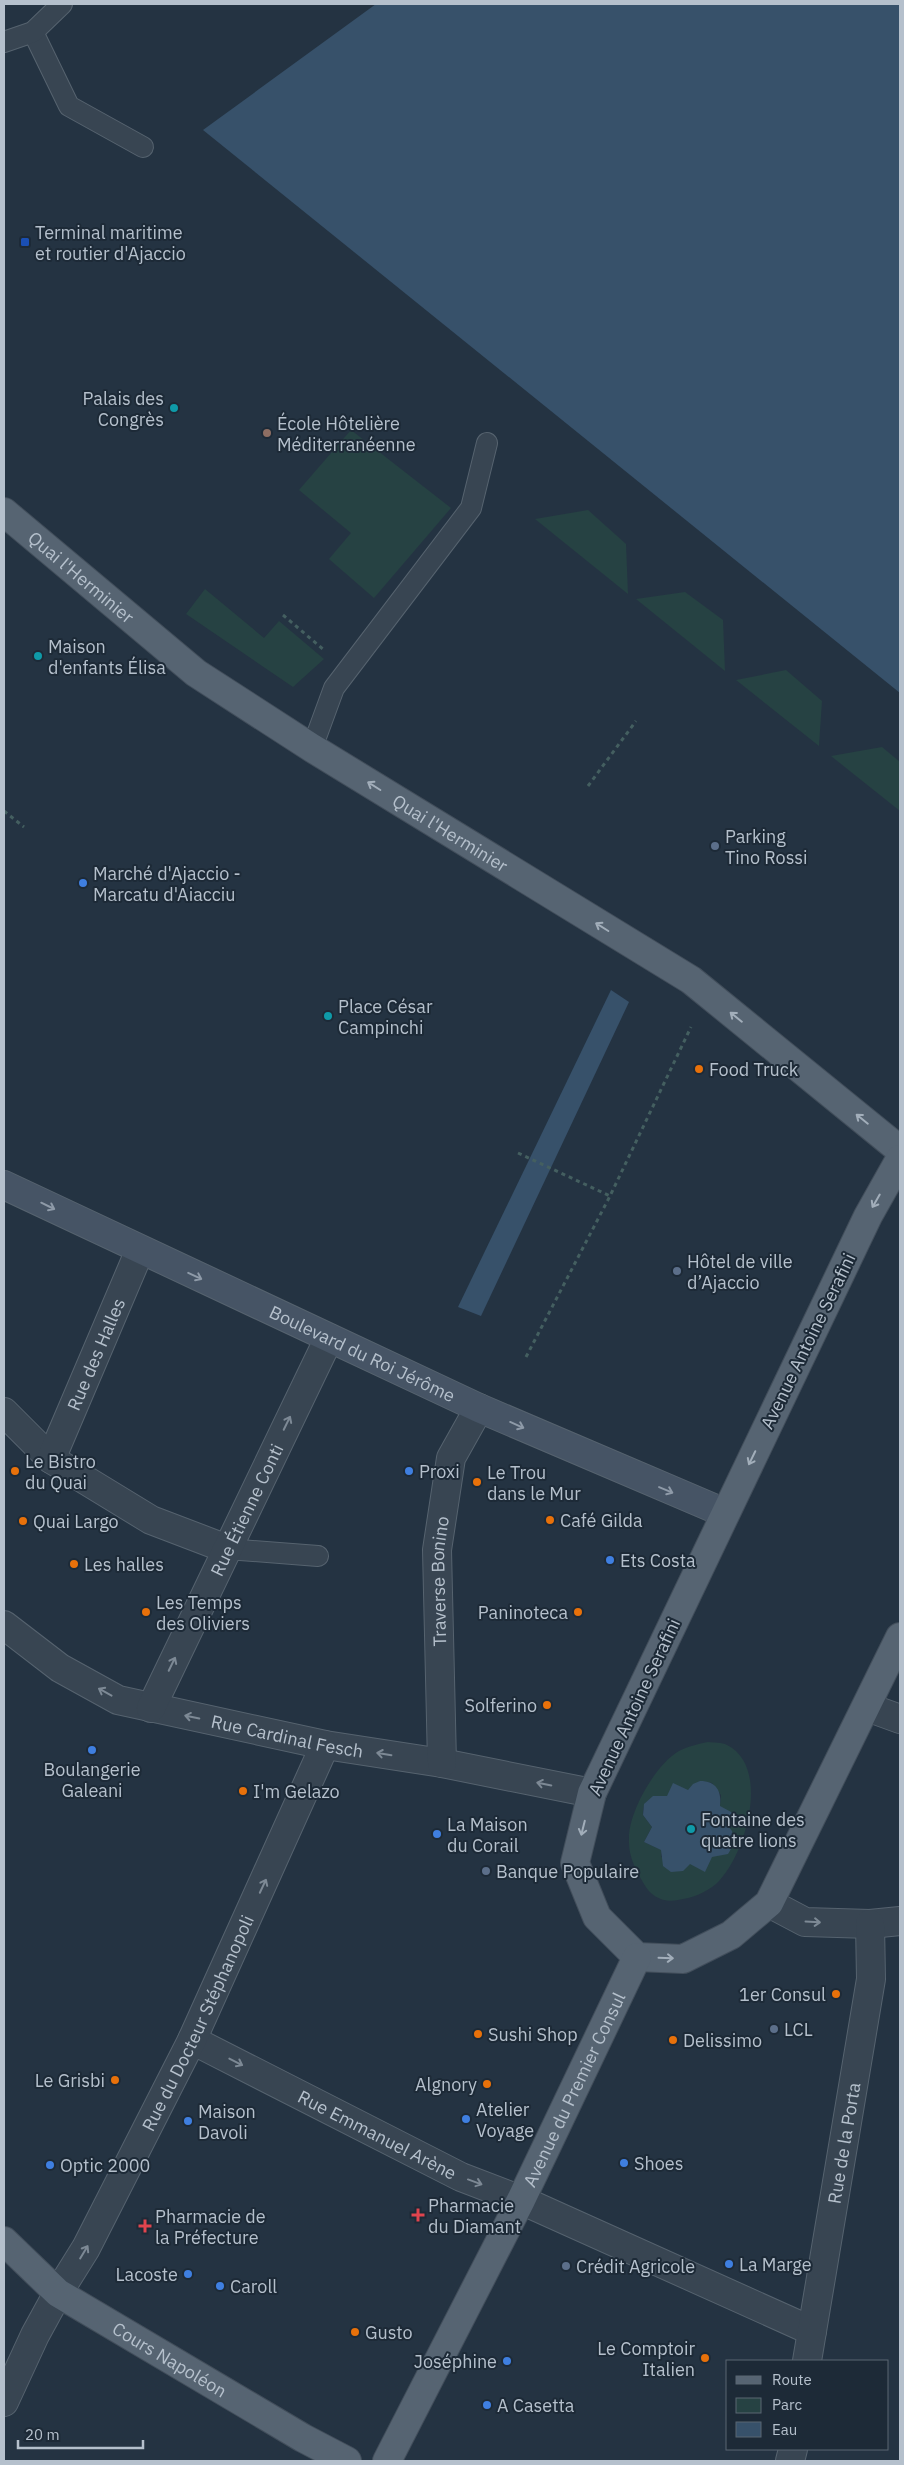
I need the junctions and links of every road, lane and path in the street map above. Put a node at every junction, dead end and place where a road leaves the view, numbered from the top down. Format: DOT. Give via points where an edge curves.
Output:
graph roads {
  1 [pos="62,4"];
  2 [pos="34,32"];
  3 [pos="4,42"];
  4 [pos="144,147"];
  5 [pos="487,444"];
  6 [pos="4,512"];
  7 [pos="283,616"];
  8 [pos="331,655"];
  9 [pos="636,721"];
  10 [pos="312,748"];
  11 [pos="588,786"];
  12 [pos="4,811"];
  13 [pos="24,827"];
  14 [pos="693,1024"];
  15 [pos="900,1150"];
  16 [pos="518,1153"];
  17 [pos="900,1159"];
  18 [pos="4,1185"];
  19 [pos="610,1196"];
  20 [pos="140,1250"];
  21 [pos="329,1338"];
  22 [pos="526,1357"];
  23 [pos="479,1408"];
  24 [pos="4,1412"];
  25 [pos="51,1459"];
  26 [pos="725,1513"];
  27 [pos="227,1549"];
  28 [pos="318,1556"];
  29 [pos="4,1625"];
  30 [pos="900,1637"];
  31 [pos="867,1707"];
  32 [pos="150,1708"];
  33 [pos="900,1719"];
  34 [pos="325,1745"];
  35 [pos="442,1763"];
  36 [pos="592,1793"];
  37 [pos="769,1903"];
  38 [pos="900,1921"];
  39 [pos="870,1924"];
  40 [pos="637,1957"];
  41 [pos="192,2040"];
  42 [pos="521,2200"];
  43 [pos="4,2241"];
  44 [pos="58,2293"];
  45 [pos="812,2331"];
  46 [pos="807,2360"];
  47 [pos="4,2402"];
  48 [pos="347,2461"];
  49 [pos="387,2461"];
  1 -- 2 [label="lane"];
  2 -- 3 [label="lane"];
  2 -- 4 [label="lane" via="69,106"];
  5 -- 10 [label="lane" via="471,508 334,688"];
  6 -- 10 [label="main road, Quai l'Herminier" via="196,673"];
  7 -- 8 [label="path"];
  9 -- 11 [label="path"];
  15 -- 10 [label="main road, Quai l'Herminier, one-way" via="692,980"];
  12 -- 13 [label="path"];
  14 -- 19 [label="path"];
  16 -- 19 [label="path"];
  17 -- 26 [label="main road, Avenue Antoine Serafini, one-way" via="868,1216"];
  18 -- 20 [label="main road, Boulevard du Roi Jérôme, one-way"];
  19 -- 22 [label="path"];
  20 -- 21 [label="main road, Boulevard du Roi Jérôme, one-way"];
  20 -- 25 [label="street, Rue des Halles"];
  21 -- 23 [label="main road, Boulevard du Roi Jérôme"];
  27 -- 21 [label="street, Rue Étienne Conti, one-way"];
  23 -- 26 [label="main road, Boulevard du Roi Jérôme, one-way"];
  23 -- 35 [label="street, Traverse Bonino" via="451,1458 438,1550"];
  24 -- 25 [label="street"];
  25 -- 27 [label="street" via="151,1520"];
  26 -- 36 [label="main road, Avenue Antoine Serafini"];
  27 -- 28 [label="lane"];
  32 -- 27 [label="street, Rue Étienne Conti, one-way"];
  32 -- 29 [label="street, Rue Cardinal Fesch, one-way" via="118,1700 60,1668"];
  30 -- 31 [label="main road"];
  31 -- 33 [label="street"];
  31 -- 37 [label="main road"];
  34 -- 32 [label="street, Rue Cardinal Fesch, one-way"];
  35 -- 34 [label="street, Rue Cardinal Fesch, one-way"];
  41 -- 34 [label="street, Rue du Docteur Stéphanopoli, one-way"];
  36 -- 35 [label="street, Rue Cardinal Fesch, one-way"];
  36 -- 40 [label="main road, Avenue Antoine Serafini, one-way" via="575,1863 597,1917"];
  37 -- 39 [label="street, one-way" via="805,1922"];
  40 -- 37 [label="main road, one-way" via="682,1959 731,1935"];
  38 -- 39 [label="street"];
  39 -- 45 [label="street, Rue de la Porta" via="871,1979"];
  40 -- 42 [label="main road, Avenue du Premier Consul"];
  41 -- 42 [label="street, Rue Emmanuel Arène, one-way" via="461,2177"];
  44 -- 41 [label="street, Rue du Docteur Stéphanopoli, one-way" via="86,2248"];
  42 -- 45 [label="street, Rue Emmanuel Arène"];
  42 -- 49 [label="main road, Avenue du Premier Consul"];
  43 -- 44 [label="main road, Cours Napoléon"];
  44 -- 47 [label="street, Rue du Docteur Stéphanopoli"];
  44 -- 48 [label="main road, Cours Napoléon"];
  45 -- 46 [label="street, Rue de la Porta"];
}
